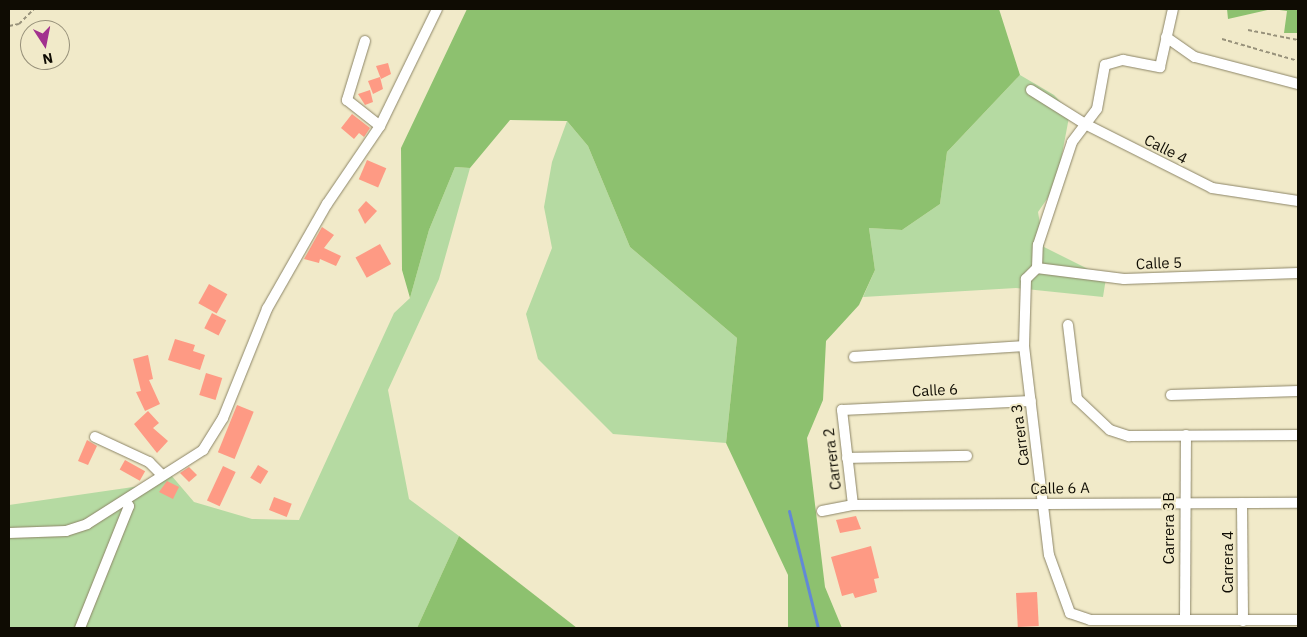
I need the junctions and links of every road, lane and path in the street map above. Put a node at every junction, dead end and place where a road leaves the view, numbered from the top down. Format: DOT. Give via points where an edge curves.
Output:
graph roads {
  1 [pos="34,9"];
  2 [pos="437,9"];
  3 [pos="1173,9"];
  4 [pos="9,26"];
  5 [pos="1248,30"];
  6 [pos="1166,37"];
  7 [pos="1222,39"];
  8 [pos="1298,40"];
  9 [pos="364,41"];
  10 [pos="1298,60"];
  11 [pos="1298,84"];
  12 [pos="1031,90"];
  13 [pos="1085,124"];
  14 [pos="380,126"];
  15 [pos="1298,201"];
  16 [pos="1037,268"];
  17 [pos="1298,273"];
  18 [pos="1068,325"];
  19 [pos="1024,346"];
  20 [pos="854,357"];
  21 [pos="1298,391"];
  22 [pos="1171,395"];
  23 [pos="1031,401"];
  24 [pos="842,410"];
  25 [pos="1186,435"];
  26 [pos="1298,435"];
  27 [pos="95,437"];
  28 [pos="967,456"];
  29 [pos="847,458"];
  30 [pos="162,475"];
  31 [pos="126,502"];
  32 [pos="1043,503"];
  33 [pos="1183,503"];
  34 [pos="1242,503"];
  35 [pos="1298,503"];
  36 [pos="853,505"];
  37 [pos="822,511"];
  38 [pos="9,533"];
  39 [pos="1185,620"];
  40 [pos="1298,620"];
  41 [pos="1243,621"];
  42 [pos="80,628"];
  1 -- 4 [label="path" via="19,24"];
  2 -- 14 [label="street"];
  3 -- 6 [label="street"];
  5 -- 8 [label="path"];
  6 -- 11 [label="street" via="1195,57"];
  6 -- 13 [label="street" via="1160,67 1123,60 1106,65 1097,109"];
  7 -- 10 [label="path"];
  9 -- 14 [label="street" via="347,100"];
  12 -- 13 [label="street, Calle 4"];
  13 -- 15 [label="street, Calle 4" via="1219,191"];
  13 -- 16 [label="street" via="1072,142 1038,245"];
  14 -- 30 [label="street" via="327,204 267,309 213,436 194,457"];
  16 -- 17 [label="street, Calle 5" via="1124,279"];
  16 -- 19 [label="street, Carrera 3" via="1026,279"];
  18 -- 25 [label="street" via="1077,399 1097,422 1129,436"];
  19 -- 20 [label="street"];
  19 -- 23 [label="street, Carrera 3"];
  21 -- 22 [label="street"];
  23 -- 24 [label="street, Calle 6"];
  23 -- 32 [label="street, Carrera 3"];
  24 -- 29 [label="street, Carrera 2"];
  25 -- 26 [label="street"];
  25 -- 33 [label="street, Carrera 3B"];
  27 -- 30 [label="street" via="149,462"];
  28 -- 29 [label="street"];
  29 -- 36 [label="street, Carrera 2"];
  30 -- 31 [label="street"];
  31 -- 38 [label="street" via="66,531"];
  31 -- 42 [label="street" via="129,506"];
  32 -- 33 [label="street, Calle 6 A"];
  32 -- 36 [label="street, Calle 6 A"];
  32 -- 39 [label="street, Carrera 3" via="1049,554 1070,613 1090,620"];
  33 -- 34 [label="street, Calle 6 A"];
  33 -- 39 [label="street, Carrera 3B"];
  34 -- 35 [label="street, Calle 6 A"];
  34 -- 41 [label="street, Carrera 4"];
  36 -- 37 [label="street, Calle 6 A"];
  39 -- 41 [label="street"];
  40 -- 41 [label="street"];
}
